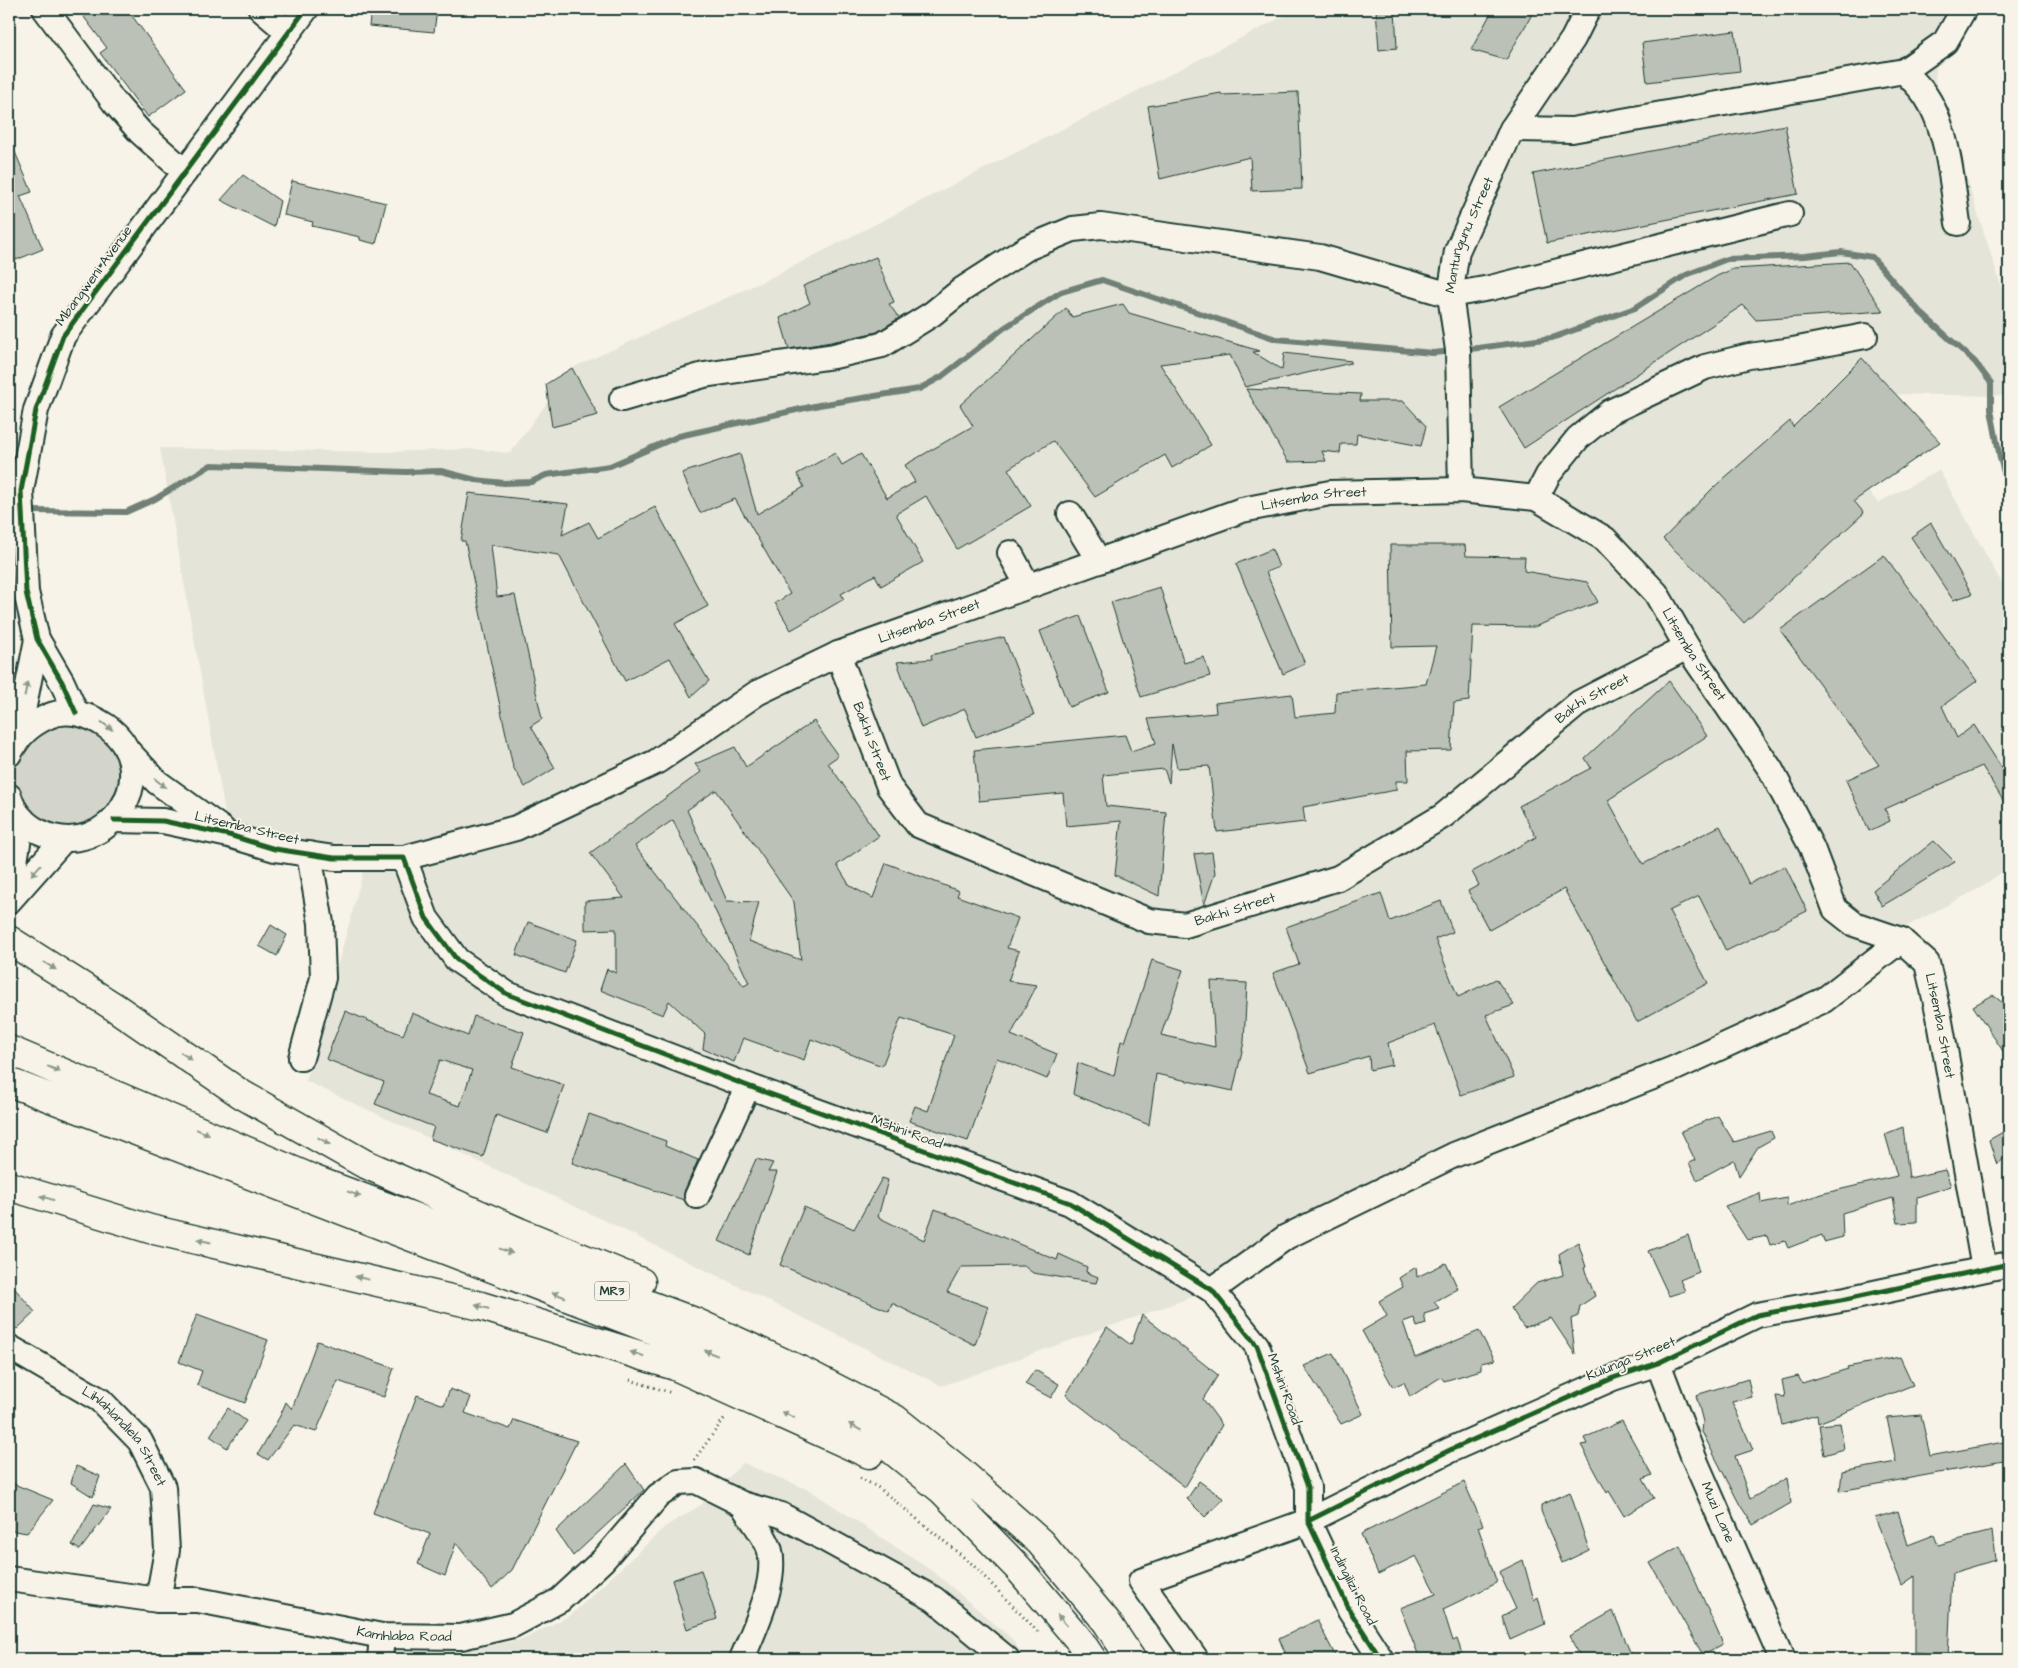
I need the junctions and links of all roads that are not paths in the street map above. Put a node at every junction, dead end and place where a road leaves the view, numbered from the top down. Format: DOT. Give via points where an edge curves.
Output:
graph roads {
  1 [pos="45,9"];
  2 [pos="261,9"];
  3 [pos="306,9"];
  4 [pos="1588,9"];
  5 [pos="1964,9"];
  6 [pos="288,32"];
  7 [pos="1904,71"];
  8 [pos="1512,129"];
  9 [pos="184,172"];
  10 [pos="1790,214"];
  11 [pos="1958,223"];
  12 [pos="1450,295"];
  13 [pos="1865,336"];
  14 [pos="622,399"];
  15 [pos="1462,490"];
  16 [pos="1536,498"];
  17 [pos="1070,514"];
  18 [pos="1010,553"];
  19 [pos="1099,561"];
  20 [pos="1028,586"];
  21 [pos="38,639"];
  22 [pos="1687,647"];
  23 [pos="838,654"];
  24 [pos="76,713"];
  25 [pos="13,746"];
  26 [pos="126,749"];
  27 [pos="12,805"];
  28 [pos="114,820"];
  29 [pos="229,835"];
  30 [pos="64,839"];
  31 [pos="309,854"];
  32 [pos="404,858"];
  33 [pos="9,899"];
  34 [pos="9,940"];
  35 [pos="1901,940"];
  36 [pos="9,1050"];
  37 [pos="301,1058"];
  38 [pos="9,1082"];
  39 [pos="748,1086"];
  40 [pos="9,1186"];
  41 [pos="696,1196"];
  42 [pos="2009,1264"];
  43 [pos="1984,1269"];
  44 [pos="1212,1290"];
  45 [pos="9,1347"];
  46 [pos="1658,1363"];
  47 [pos="895,1419"];
  48 [pos="942,1490"];
  49 [pos="742,1504"];
  50 [pos="1308,1521"];
  51 [pos="9,1579"];
  52 [pos="158,1600"];
  53 [pos="381,1648"];
  54 [pos="742,1659"];
  55 [pos="1007,1659"];
  56 [pos="1092,1659"];
  57 [pos="1131,1659"];
  58 [pos="1196,1659"];
  59 [pos="1381,1659"];
  60 [pos="1782,1659"];
  1 -- 9 [label="street" via="120,109"];
  2 -- 6 [label="street"];
  3 -- 6 [label="street, Mbangweni Avenue"];
  4 -- 8 [label="street, Mantungunu Street" via="1573,38"];
  5 -- 7 [label="street" via="1945,42"];
  6 -- 9 [label="street, Mbangweni Avenue"];
  7 -- 8 [label="street" via="1572,130"];
  7 -- 11 [label="street" via="1924,93 1939,124 1950,166"];
  8 -- 12 [label="street, Mantungunu Street" via="1457,251"];
  9 -- 21 [label="street, Mbangweni Avenue" via="64,336 36,410 21,491 26,592"];
  10 -- 12 [label="street"];
  12 -- 14 [label="street" via="1320,257 1110,227 1073,229 1027,248 998,265 932,314 882,345 834,356 704,375"];
  12 -- 15 [label="street, Mantungunu Street" via="1458,350"];
  13 -- 16 [label="street" via="1705,367 1610,412 1578,438 1548,476"];
  15 -- 16 [label="street, Litsemba Street"];
  15 -- 19 [label="street, Litsemba Street" via="1330,493 1242,510"];
  16 -- 22 [label="street, Litsemba Street" via="1605,539 1656,593"];
  17 -- 19 [label="street"];
  18 -- 20 [label="street"];
  19 -- 20 [label="street, Litsemba Street"];
  20 -- 23 [label="street, Litsemba Street"];
  21 -- 24 [label="street, Mbangweni Avenue"];
  25 -- 21 [label="street, Mbangweni Avenue, one-way"];
  22 -- 23 [label="street, Bakhi Street" via="1579,703 1443,816 1338,878 1185,926 1149,921 918,825 889,787"];
  22 -- 35 [label="street, Litsemba Street" via="1771,770 1812,848 1835,909 1854,924"];
  23 -- 32 [label="street, Litsemba Street" via="757,693 656,762 516,828"];
  24 -- 25 [label="street" via="54,714 34,722"];
  24 -- 26 [label="street, Litsemba Street, one-way" via="97,719 114,732"];
  26 -- 28 [label="street" via="132,767 131,786 125,804"];
  26 -- 29 [label="street, Litsemba Street, one-way" via="157,782"];
  27 -- 30 [label="street" via="34,830"];
  27 -- 33 [label="street"];
  28 -- 29 [label="street, Litsemba Street" via="163,820"];
  28 -- 30 [label="street" via="99,832 82,838"];
  29 -- 31 [label="street, Litsemba Street" via="275,849"];
  30 -- 33 [label="street, one-way"];
  31 -- 32 [label="street, Litsemba Street" via="334,858"];
  31 -- 37 [label="street" via="321,923 323,978"];
  32 -- 39 [label="street, Mshini Road" via="426,918 457,960 507,994"];
  34 -- 47 [label="highway, one-way" via="116,1008 241,1094 363,1163 713,1312 782,1345 824,1366"];
  35 -- 43 [label="street, Litsemba Street" via="1927,963"];
  35 -- 44 [label="street" via="1824,1000 1673,1069 1454,1155 1286,1237"];
  36 -- 47 [label="highway, MR3, one-way" via="315,1180 695,1322 804,1372"];
  48 -- 38 [label="highway, MR3, one-way" via="885,1444 713,1353"];
  39 -- 41 [label="street"];
  39 -- 44 [label="street, Mshini Road" via="1070,1203"];
  48 -- 40 [label="highway, one-way" via="785,1414 675,1366 480,1306 150,1230"];
  42 -- 43 [label="street, Kulunga Street"];
  43 -- 46 [label="street, Kulunga Street" via="1846,1299 1757,1314"];
  44 -- 50 [label="street, Mshini Road" via="1257,1346 1308,1487"];
  45 -- 52 [label="street, Lihlahlandlela Street" via="100,1400 140,1441 163,1487 167,1550"];
  46 -- 50 [label="street, Kulunga Street" via="1613,1378 1459,1447"];
  46 -- 60 [label="street, Muzi Lane" via="1694,1458"];
  47 -- 57 [label="highway, MR3" via="1040,1542 1106,1621"];
  56 -- 48 [label="highway, MR3, one-way" via="1019,1569"];
  49 -- 53 [label="street, Kamhlaba Road" via="696,1482 678,1482 658,1496 603,1560 560,1600 513,1625 461,1637"];
  49 -- 54 [label="street" via="770,1550 771,1573 762,1610"];
  49 -- 55 [label="street" via="781,1515 934,1599"];
  50 -- 58 [label="street, Kulunga Street" via="1141,1581"];
  50 -- 59 [label="street, Indingilizi Road" via="1350,1611"];
  51 -- 52 [label="street, Kamhlaba Road"];
  52 -- 53 [label="street, Kamhlaba Road" via="198,1600"];
}
